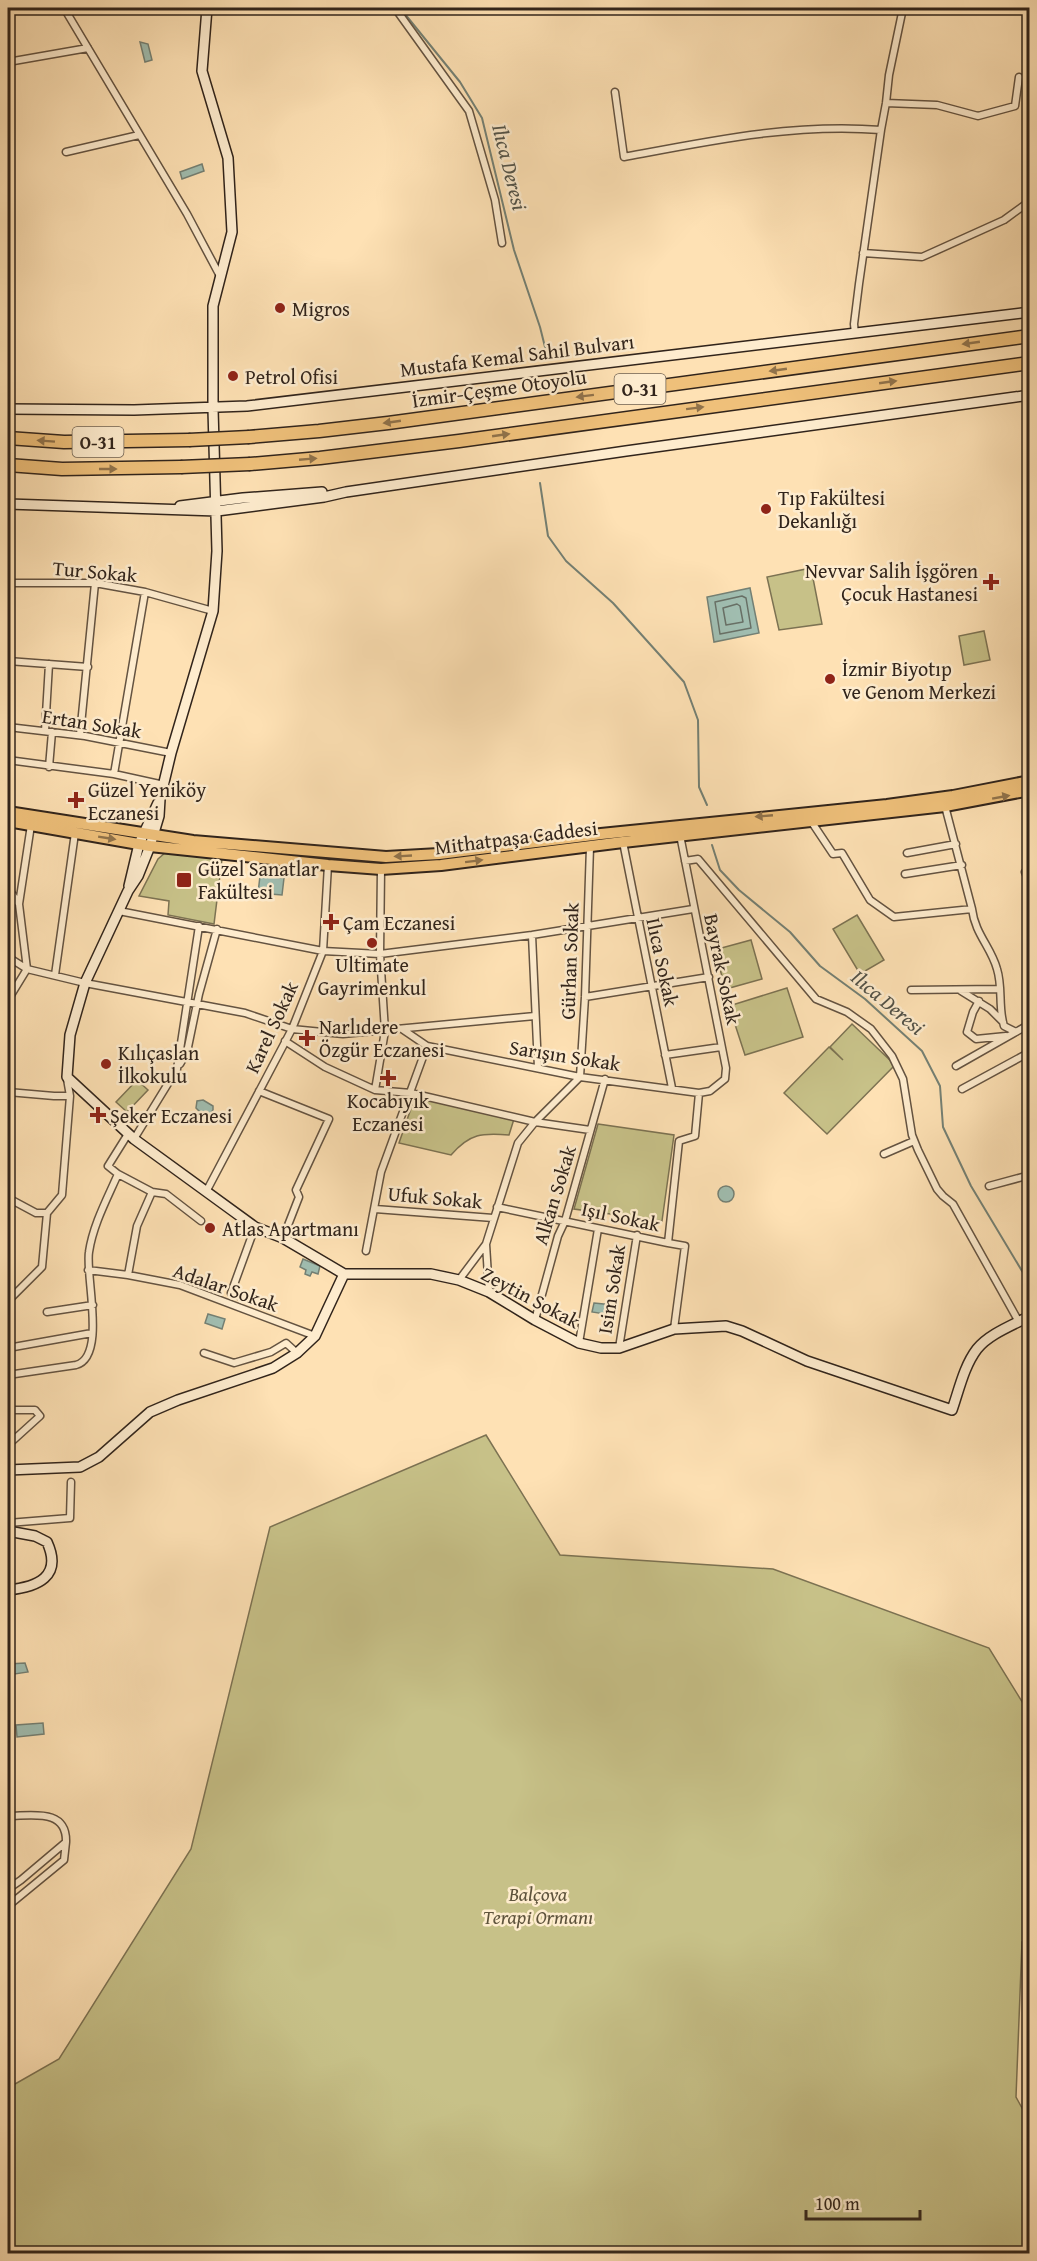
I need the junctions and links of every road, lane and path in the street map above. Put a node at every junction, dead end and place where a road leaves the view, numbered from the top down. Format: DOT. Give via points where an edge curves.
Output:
graph roads {
  1 [pos="64,8"];
  2 [pos="207,8"];
  3 [pos="395,8"];
  4 [pos="903,8"];
  5 [pos="88,48"];
  6 [pos="8,62"];
  7 [pos="1019,77"];
  8 [pos="615,92"];
  9 [pos="886,103"];
  10 [pos="881,130"];
  11 [pos="139,135"];
  12 [pos="66,152"];
  13 [pos="1029,201"];
  14 [pos="502,243"];
  15 [pos="863,253"];
  16 [pos="220,277"];
  17 [pos="1029,312"];
  18 [pos="855,334"];
  19 [pos="1029,336"];
  20 [pos="1029,363"];
  21 [pos="1029,395"];
  22 [pos="8,409"];
  23 [pos="213,409"];
  24 [pos="8,438"];
  25 [pos="8,465"];
  26 [pos="8,504"];
  27 [pos="217,506"];
  28 [pos="8,583"];
  29 [pos="95,583"];
  30 [pos="146,592"];
  31 [pos="213,611"];
  32 [pos="8,661"];
  33 [pos="49,664"];
  34 [pos="88,667"];
  35 [pos="8,727"];
  36 [pos="48,732"];
  37 [pos="80,735"];
  38 [pos="120,744"];
  39 [pos="171,753"];
  40 [pos="8,760"];
  41 [pos="50,767"];
  42 [pos="114,774"];
  43 [pos="1029,781"];
  44 [pos="164,785"];
  45 [pos="1029,790"];
  46 [pos="945,806"];
  47 [pos="8,812"];
  48 [pos="8,821"];
  49 [pos="811,821"];
  50 [pos="31,825"];
  51 [pos="75,833"];
  52 [pos="680,835"];
  53 [pos="146,840"];
  54 [pos="623,842"];
  55 [pos="956,844"];
  56 [pos="590,846"];
  57 [pos="165,847"];
  58 [pos="907,853"];
  59 [pos="685,861"];
  60 [pos="143,864"];
  61 [pos="328,865"];
  62 [pos="962,865"];
  63 [pos="381,869"];
  64 [pos="1025,872"];
  65 [pos="905,874"];
  66 [pos="1029,884"];
  67 [pos="8,888"];
  68 [pos="128,891"];
  69 [pos="19,904"];
  70 [pos="693,909"];
  71 [pos="972,909"];
  72 [pos="119,911"];
  73 [pos="637,918"];
  74 [pos="199,926"];
  75 [pos="588,926"];
  76 [pos="217,929"];
  77 [pos="532,935"];
  78 [pos="323,951"];
  79 [pos="380,954"];
  80 [pos="8,957"];
  81 [pos="27,969"];
  82 [pos="55,975"];
  83 [pos="709,977"];
  84 [pos="85,983"];
  85 [pos="651,985"];
  86 [pos="999,989"];
  87 [pos="912,990"];
  88 [pos="958,990"];
  89 [pos="585,997"];
  90 [pos="8,1000"];
  91 [pos="979,1001"];
  92 [pos="188,1003"];
  93 [pos="197,1005"];
  94 [pos="535,1016"];
  95 [pos="1003,1022"];
  96 [pos="1024,1028"];
  97 [pos="292,1029"];
  98 [pos="402,1029"];
  99 [pos="385,1031"];
  100 [pos="1009,1036"];
  101 [pos="285,1041"];
  102 [pos="427,1046"];
  103 [pos="721,1047"];
  104 [pos="1029,1052"];
  105 [pos="666,1055"];
  106 [pos="956,1066"];
  107 [pos="538,1067"];
  108 [pos="177,1069"];
  109 [pos="67,1077"];
  110 [pos="580,1077"];
  111 [pos="605,1079"];
  112 [pos="672,1088"];
  113 [pos="962,1089"];
  114 [pos="375,1090"];
  115 [pos="259,1091"];
  116 [pos="8,1092"];
  117 [pos="411,1093"];
  118 [pos="699,1093"];
  119 [pos="70,1096"];
  120 [pos="535,1122"];
  121 [pos="590,1130"];
  122 [pos="131,1137"];
  123 [pos="914,1141"];
  124 [pos="884,1154"];
  125 [pos="118,1174"];
  126 [pos="1029,1175"];
  127 [pos="989,1186"];
  128 [pos="152,1192"];
  129 [pos="206,1192"];
  130 [pos="8,1198"];
  131 [pos="497,1207"];
  132 [pos="375,1209"];
  133 [pos="47,1213"];
  134 [pos="493,1218"];
  135 [pos="201,1221"];
  136 [pos="565,1221"];
  137 [pos="255,1227"];
  138 [pos="598,1229"];
  139 [pos="637,1235"];
  140 [pos="283,1239"];
  141 [pos="668,1243"];
  142 [pos="486,1244"];
  143 [pos="366,1251"];
  144 [pos="88,1270"];
  145 [pos="344,1274"];
  146 [pos="128,1275"];
  147 [pos="459,1280"];
  148 [pos="489,1292"];
  149 [pos="8,1301"];
  150 [pos="93,1305"];
  151 [pos="268,1307"];
  152 [pos="47,1312"];
  153 [pos="1029,1316"];
  154 [pos="535,1320"];
  155 [pos="1019,1322"];
  156 [pos="674,1329"];
  157 [pos="92,1333"];
  158 [pos="315,1336"];
  159 [pos="579,1343"];
  160 [pos="8,1348"];
  161 [pos="619,1348"];
  162 [pos="204,1353"];
  163 [pos="297,1353"];
  164 [pos="8,1375"];
  165 [pos="8,1410"];
  166 [pos="8,1444"];
  167 [pos="8,1470"];
  168 [pos="71,1482"];
  169 [pos="8,1523"];
  170 [pos="8,1531"];
  171 [pos="8,1590"];
  172 [pos="8,1816"];
  173 [pos="66,1842"];
  174 [pos="8,1888"];
  175 [pos="8,1906"];
  1 -- 5 [label="street"];
  2 -- 16 [label="street" via="202,71 228,158 232,232"];
  3 -- 14 [label="street" via="469,111 495,200"];
  4 -- 9 [label="street"];
  5 -- 6 [label="street"];
  5 -- 11 [label="street"];
  7 -- 9 [label="street" via="1015,106 978,116 937,105"];
  8 -- 10 [label="street" via="624,157 734,136 843,127"];
  9 -- 10 [label="street"];
  10 -- 15 [label="street"];
  11 -- 12 [label="street"];
  11 -- 16 [label="street"];
  13 -- 15 [label="street" via="1004,220 922,257"];
  15 -- 18 [label="street"];
  16 -- 23 [label="street" via="213,306"];
  17 -- 18 [label="street, Mustafa Kemal Sahil Bulvarı"];
  18 -- 23 [label="street, Mustafa Kemal Sahil Bulvarı"];
  19 -- 24 [label="highway, İzmir-Çeşme Otoyolu / O-31, one-way, bridge" via="388,423 189,440 75,442"];
  25 -- 20 [label="highway, O-31, one-way, bridge" via="62,469 181,467 320,458"];
  21 -- 27 [label="street" via="346,492"];
  22 -- 23 [label="street, Mustafa Kemal Sahil Bulvarı"];
  23 -- 27 [label="street"];
  26 -- 27 [label="street"];
  27 -- 31 [label="street"];
  28 -- 29 [label="street, Tur Sokak"];
  29 -- 30 [label="street, Tur Sokak"];
  29 -- 34 [label="street"];
  30 -- 31 [label="street, Tur Sokak"];
  30 -- 38 [label="street"];
  31 -- 39 [label="street"];
  32 -- 33 [label="street"];
  33 -- 34 [label="street"];
  33 -- 36 [label="street"];
  34 -- 37 [label="street"];
  35 -- 36 [label="street, Ertan Sokak"];
  36 -- 37 [label="street, Ertan Sokak"];
  36 -- 41 [label="street"];
  37 -- 38 [label="street, Ertan Sokak"];
  38 -- 39 [label="street, Ertan Sokak"];
  38 -- 42 [label="street"];
  39 -- 44 [label="street"];
  40 -- 41 [label="street"];
  41 -- 42 [label="street"];
  42 -- 44 [label="street"];
  43 -- 53 [label="main road, Mithatpaşa Caddesi, one-way" via="887,805 439,854 386,857"];
  44 -- 53 [label="street" via="159,816"];
  46 -- 45 [label="main road, Mithatpaşa Caddesi, one-way"];
  46 -- 49 [label="main road, Mithatpaşa Caddesi"];
  46 -- 55 [label="street"];
  47 -- 53 [label="main road, Mithatpaşa Caddesi"];
  48 -- 50 [label="main road, Mithatpaşa Caddesi"];
  49 -- 52 [label="main road, Mithatpaşa Caddesi"];
  49 -- 71 [label="street" via="833,854 842,854 870,900 894,918"];
  50 -- 51 [label="main road, Mithatpaşa Caddesi"];
  50 -- 69 [label="street"];
  51 -- 53 [label="main road, Mithatpaşa Caddesi, one-way"];
  51 -- 82 [label="street"];
  52 -- 54 [label="main road, Mithatpaşa Caddesi"];
  52 -- 59 [label="street, Bayrak Sokak"];
  53 -- 57 [label="main road, Mithatpaşa Caddesi"];
  53 -- 60 [label="street"];
  53 -- 68 [label="street"];
  54 -- 56 [label="main road, Mithatpaşa Caddesi"];
  54 -- 73 [label="street, Ilıca Sokak"];
  55 -- 58 [label="street"];
  55 -- 62 [label="street"];
  63 -- 56 [label="main road, Mithatpaşa Caddesi, one-way"];
  56 -- 75 [label="street, Gürhan Sokak"];
  57 -- 60 [label="street"];
  57 -- 61 [label="main road, Mithatpaşa Caddesi"];
  59 -- 70 [label="street, Bayrak Sokak"];
  59 -- 123 [label="street" via="698,859 816,999 847,1012 871,1029 899,1068"];
  60 -- 68 [label="street"];
  61 -- 63 [label="main road, Mithatpaşa Caddesi"];
  61 -- 78 [label="street, Karel Sokak"];
  62 -- 65 [label="street"];
  62 -- 71 [label="street"];
  63 -- 79 [label="street"];
  64 -- 66 [label="street"];
  67 -- 69 [label="street"];
  68 -- 72 [label="street"];
  69 -- 81 [label="street"];
  70 -- 73 [label="street"];
  70 -- 83 [label="street, Bayrak Sokak"];
  71 -- 86 [label="street" via="974,925 997,969"];
  72 -- 74 [label="street"];
  72 -- 84 [label="street"];
  73 -- 75 [label="street"];
  73 -- 85 [label="street, Ilıca Sokak"];
  74 -- 76 [label="street"];
  74 -- 92 [label="street"];
  75 -- 77 [label="street"];
  75 -- 89 [label="street, Gürhan Sokak"];
  76 -- 78 [label="street"];
  76 -- 93 [label="street"];
  77 -- 79 [label="street"];
  77 -- 94 [label="street"];
  78 -- 79 [label="street"];
  78 -- 97 [label="street, Karel Sokak"];
  79 -- 99 [label="street"];
  80 -- 81 [label="street"];
  81 -- 82 [label="street"];
  81 -- 90 [label="street"];
  82 -- 84 [label="street"];
  83 -- 85 [label="street"];
  83 -- 103 [label="street, Bayrak Sokak"];
  84 -- 92 [label="street"];
  84 -- 109 [label="street" via="70,1035"];
  85 -- 89 [label="street"];
  85 -- 105 [label="street, Ilıca Sokak"];
  86 -- 88 [label="street"];
  86 -- 95 [label="street"];
  87 -- 88 [label="street"];
  88 -- 91 [label="street"];
  89 -- 110 [label="street, Gürhan Sokak"];
  91 -- 95 [label="street"];
  91 -- 100 [label="street" via="967,1032 976,1039"];
  92 -- 93 [label="street"];
  92 -- 108 [label="street"];
  93 -- 97 [label="street" via="245,1013"];
  93 -- 108 [label="street" via="187,1052"];
  94 -- 98 [label="street"];
  94 -- 107 [label="street"];
  95 -- 96 [label="street" via="1004,1026"];
  96 -- 100 [label="street"];
  97 -- 99 [label="street" via="343,1034"];
  97 -- 101 [label="street, Karel Sokak"];
  98 -- 99 [label="street"];
  98 -- 102 [label="street"];
  99 -- 114 [label="street"];
  100 -- 106 [label="street"];
  101 -- 114 [label="street" via="325,1067"];
  101 -- 115 [label="street, Karel Sokak"];
  102 -- 107 [label="street, Sarışın Sokak"];
  102 -- 117 [label="street"];
  103 -- 105 [label="street"];
  103 -- 118 [label="street, Bayrak Sokak" via="725,1079 710,1091"];
  104 -- 113 [label="street"];
  105 -- 112 [label="street, Ilıca Sokak"];
  107 -- 110 [label="street, Sarışın Sokak"];
  108 -- 122 [label="street"];
  109 -- 119 [label="street"];
  109 -- 122 [label="street, Zeytin Sokak"];
  110 -- 111 [label="street, Sarışın Sokak"];
  110 -- 120 [label="street"];
  111 -- 112 [label="street, Sarışın Sokak"];
  111 -- 121 [label="street, Alkan Sokak"];
  112 -- 118 [label="street, Sarışın Sokak"];
  114 -- 117 [label="street"];
  115 -- 129 [label="street, Karel Sokak"];
  115 -- 140 [label="street" via="329,1119 296,1190 299,1197"];
  116 -- 119 [label="street"];
  117 -- 120 [label="street"];
  117 -- 132 [label="street" via="381,1172"];
  118 -- 141 [label="street" via="695,1136 679,1141"];
  119 -- 133 [label="street" via="62,1195"];
  120 -- 121 [label="street"];
  120 -- 131 [label="street" via="518,1143"];
  121 -- 136 [label="street, Alkan Sokak"];
  122 -- 125 [label="street" via="108,1166"];
  122 -- 129 [label="street, Zeytin Sokak"];
  123 -- 124 [label="street"];
  123 -- 155 [label="street"];
  125 -- 128 [label="street"];
  125 -- 144 [label="street" via="96,1225"];
  126 -- 127 [label="street"];
  128 -- 135 [label="street" via="166,1194"];
  128 -- 146 [label="street" via="136,1226"];
  129 -- 137 [label="street, Zeytin Sokak"];
  130 -- 133 [label="street" via="36,1213"];
  131 -- 134 [label="street"];
  131 -- 136 [label="street, Işıl Sokak"];
  132 -- 134 [label="street, Ufuk Sokak"];
  132 -- 143 [label="street"];
  133 -- 149 [label="street" via="42,1267"];
  134 -- 142 [label="street"];
  136 -- 138 [label="street, Işıl Sokak"];
  136 -- 154 [label="street, Alkan Sokak"];
  137 -- 140 [label="street, Zeytin Sokak"];
  137 -- 151 [label="street" via="231,1293"];
  138 -- 139 [label="street, Işıl Sokak"];
  138 -- 159 [label="street"];
  139 -- 141 [label="street, Işıl Sokak"];
  139 -- 161 [label="street, Isim Sokak"];
  140 -- 145 [label="street, Zeytin Sokak"];
  141 -- 156 [label="street" via="685,1245"];
  142 -- 147 [label="street"];
  142 -- 148 [label="street"];
  144 -- 146 [label="street, Adalar Sokak"];
  144 -- 150 [label="street"];
  145 -- 147 [label="street, Zeytin Sokak" via="431,1274"];
  145 -- 158 [label="street"];
  146 -- 158 [label="street, Adalar Sokak" via="180,1285"];
  147 -- 148 [label="street, Zeytin Sokak"];
  148 -- 154 [label="street, Zeytin Sokak"];
  150 -- 152 [label="street"];
  150 -- 157 [label="street"];
  153 -- 155 [label="street"];
  154 -- 159 [label="street, Zeytin Sokak"];
  155 -- 156 [label="street, Zeytin Sokak" via="978,1347 952,1410 807,1361 734,1328"];
  156 -- 161 [label="street, Zeytin Sokak"];
  157 -- 160 [label="street"];
  157 -- 164 [label="street" via="88,1358 82,1364"];
  158 -- 163 [label="street"];
  159 -- 161 [label="street, Zeytin Sokak"];
  162 -- 163 [label="street" via="234,1363 271,1352 286,1342"];
  163 -- 167 [label="street" via="273,1368 150,1412 99,1456 80,1467"];
  165 -- 166 [label="street" via="35,1410 40,1416"];
  168 -- 169 [label="street" via="70,1518"];
  170 -- 171 [label="street" via="47,1542 52,1561 48,1576 36,1585"];
  172 -- 173 [label="street" via="50,1816 61,1822"];
  173 -- 174 [label="street"];
  173 -- 175 [label="street" via="64,1860"];
}
